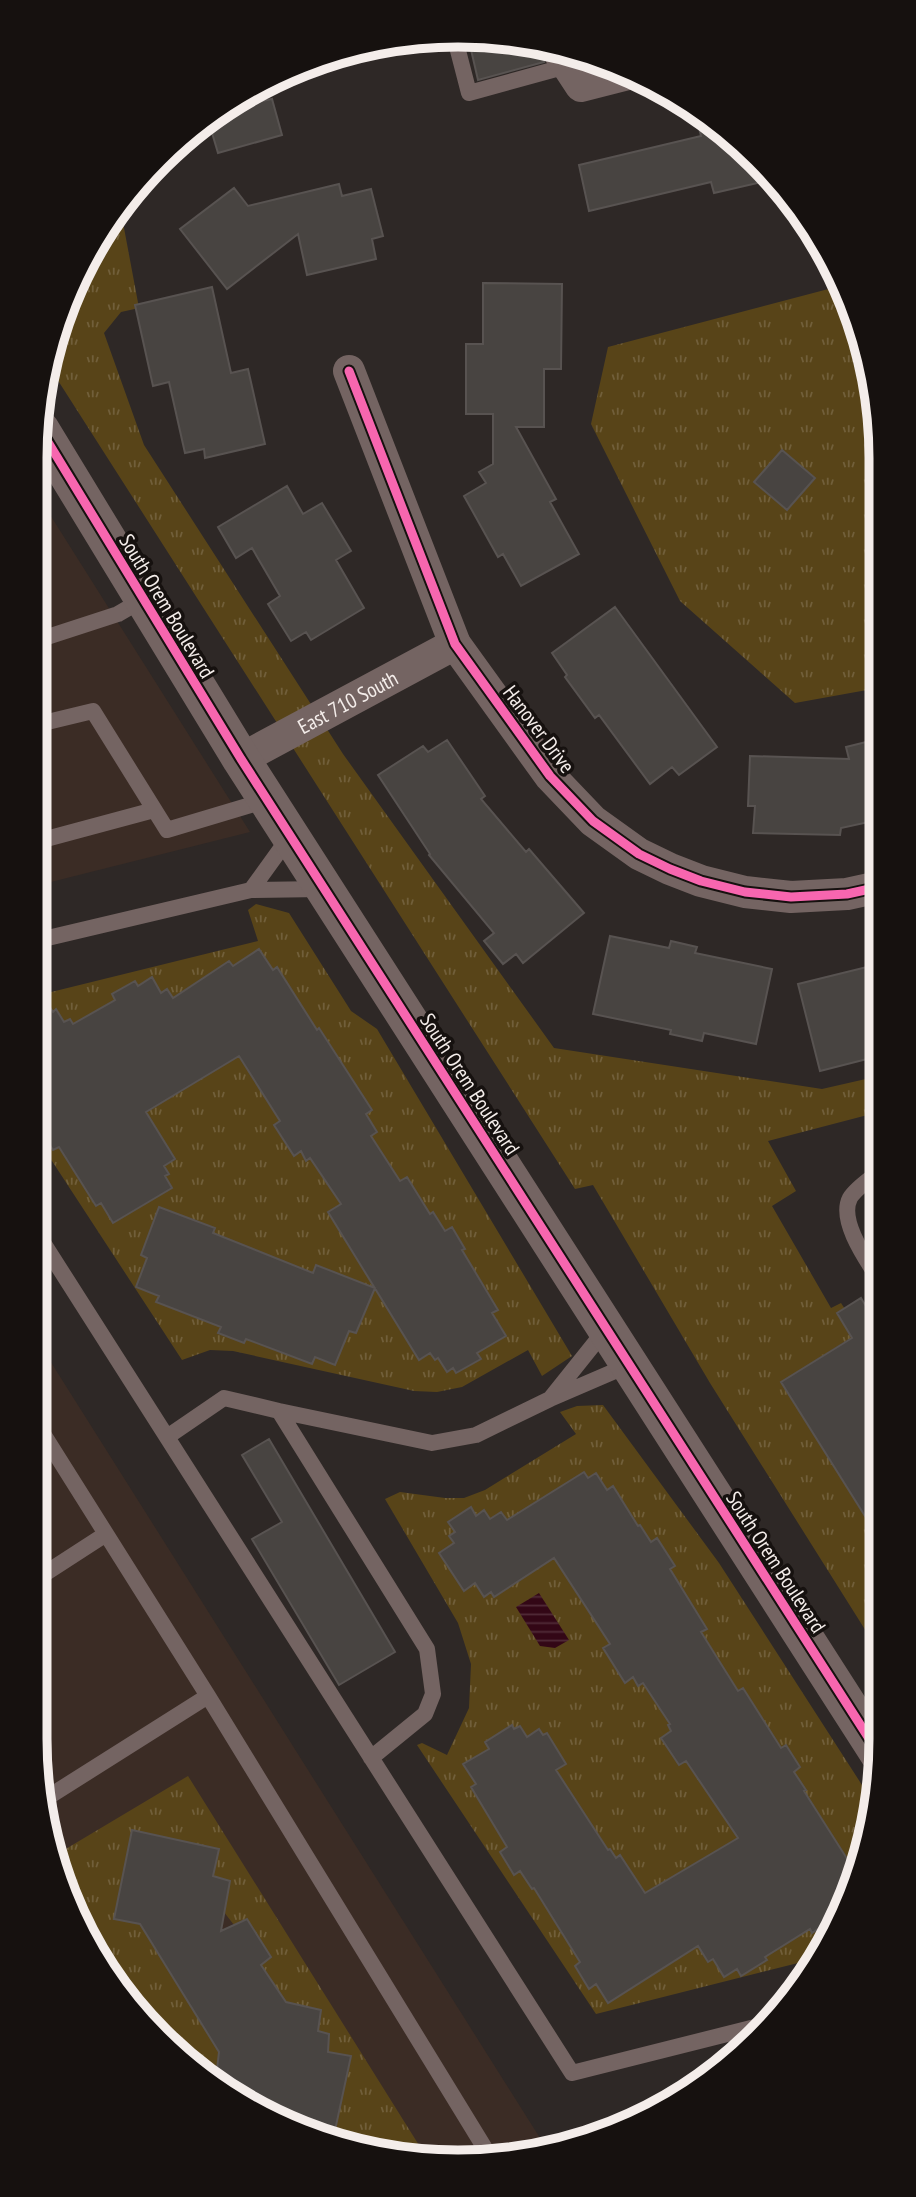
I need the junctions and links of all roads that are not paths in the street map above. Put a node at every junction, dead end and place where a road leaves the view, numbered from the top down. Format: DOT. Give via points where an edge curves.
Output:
graph roads {
  1 [pos="457,47"];
  2 [pos="558,60"];
  3 [pos="564,61"];
  4 [pos="612,78"];
  5 [pos="349,371"];
  6 [pos="48,442"];
  7 [pos="142,600"];
  8 [pos="47,637"];
  9 [pos="455,644"];
  10 [pos="47,722"];
  11 [pos="241,759"];
  12 [pos="267,800"];
  13 [pos="154,810"];
  14 [pos="290,836"];
  15 [pos="47,839"];
  16 [pos="324,889"];
  17 [pos="869,889"];
  18 [pos="251,890"];
  19 [pos="47,938"];
  20 [pos="869,1181"];
  21 [pos="47,1249"];
  22 [pos="869,1262"];
  23 [pos="606,1329"];
  24 [pos="629,1365"];
  25 [pos="550,1399"];
  26 [pos="279,1411"];
  27 [pos="167,1437"];
  28 [pos="47,1440"];
  29 [pos="106,1534"];
  30 [pos="47,1572"];
  31 [pos="208,1696"];
  32 [pos="869,1740"];
  33 [pos="371,1758"];
  34 [pos="51,1795"];
  35 [pos="748,2029"];
  36 [pos="485,2149"];
  1 -- 2 [label="lane" via="469,93"];
  3 -- 4 [label="street" via="581,86"];
  5 -- 9 [label="street, Hanover Drive"];
  6 -- 7 [label="street, South Orem Boulevard"];
  7 -- 8 [label="lane" via="118,614"];
  7 -- 11 [label="street, South Orem Boulevard"];
  9 -- 11 [label="street, East 710 South"];
  9 -- 17 [label="street, Hanover Drive" via="550,776 593,821 639,854 701,881 745,892 790,897"];
  10 -- 13 [label="lane" via="93,711"];
  11 -- 12 [label="street, South Orem Boulevard"];
  12 -- 13 [label="lane" via="167,830"];
  12 -- 14 [label="street, South Orem Boulevard"];
  13 -- 15 [label="lane"];
  14 -- 16 [label="street, South Orem Boulevard"];
  14 -- 18 [label="lane"];
  16 -- 18 [label="lane"];
  16 -- 23 [label="street, South Orem Boulevard"];
  18 -- 19 [label="lane"];
  20 -- 22 [label="lane" via="850,1198 847,1209 851,1231"];
  21 -- 27 [label="lane"];
  23 -- 24 [label="street, South Orem Boulevard"];
  23 -- 25 [label="lane"];
  24 -- 25 [label="lane"];
  24 -- 32 [label="street, South Orem Boulevard"];
  25 -- 26 [label="lane" via="476,1434 432,1443"];
  26 -- 27 [label="lane" via="225,1398"];
  26 -- 33 [label="lane" via="427,1649 433,1694 425,1714"];
  27 -- 33 [label="lane"];
  28 -- 29 [label="lane"];
  29 -- 30 [label="lane"];
  29 -- 31 [label="lane"];
  31 -- 34 [label="lane"];
  31 -- 36 [label="lane"];
  33 -- 35 [label="lane" via="572,2073"];
}
